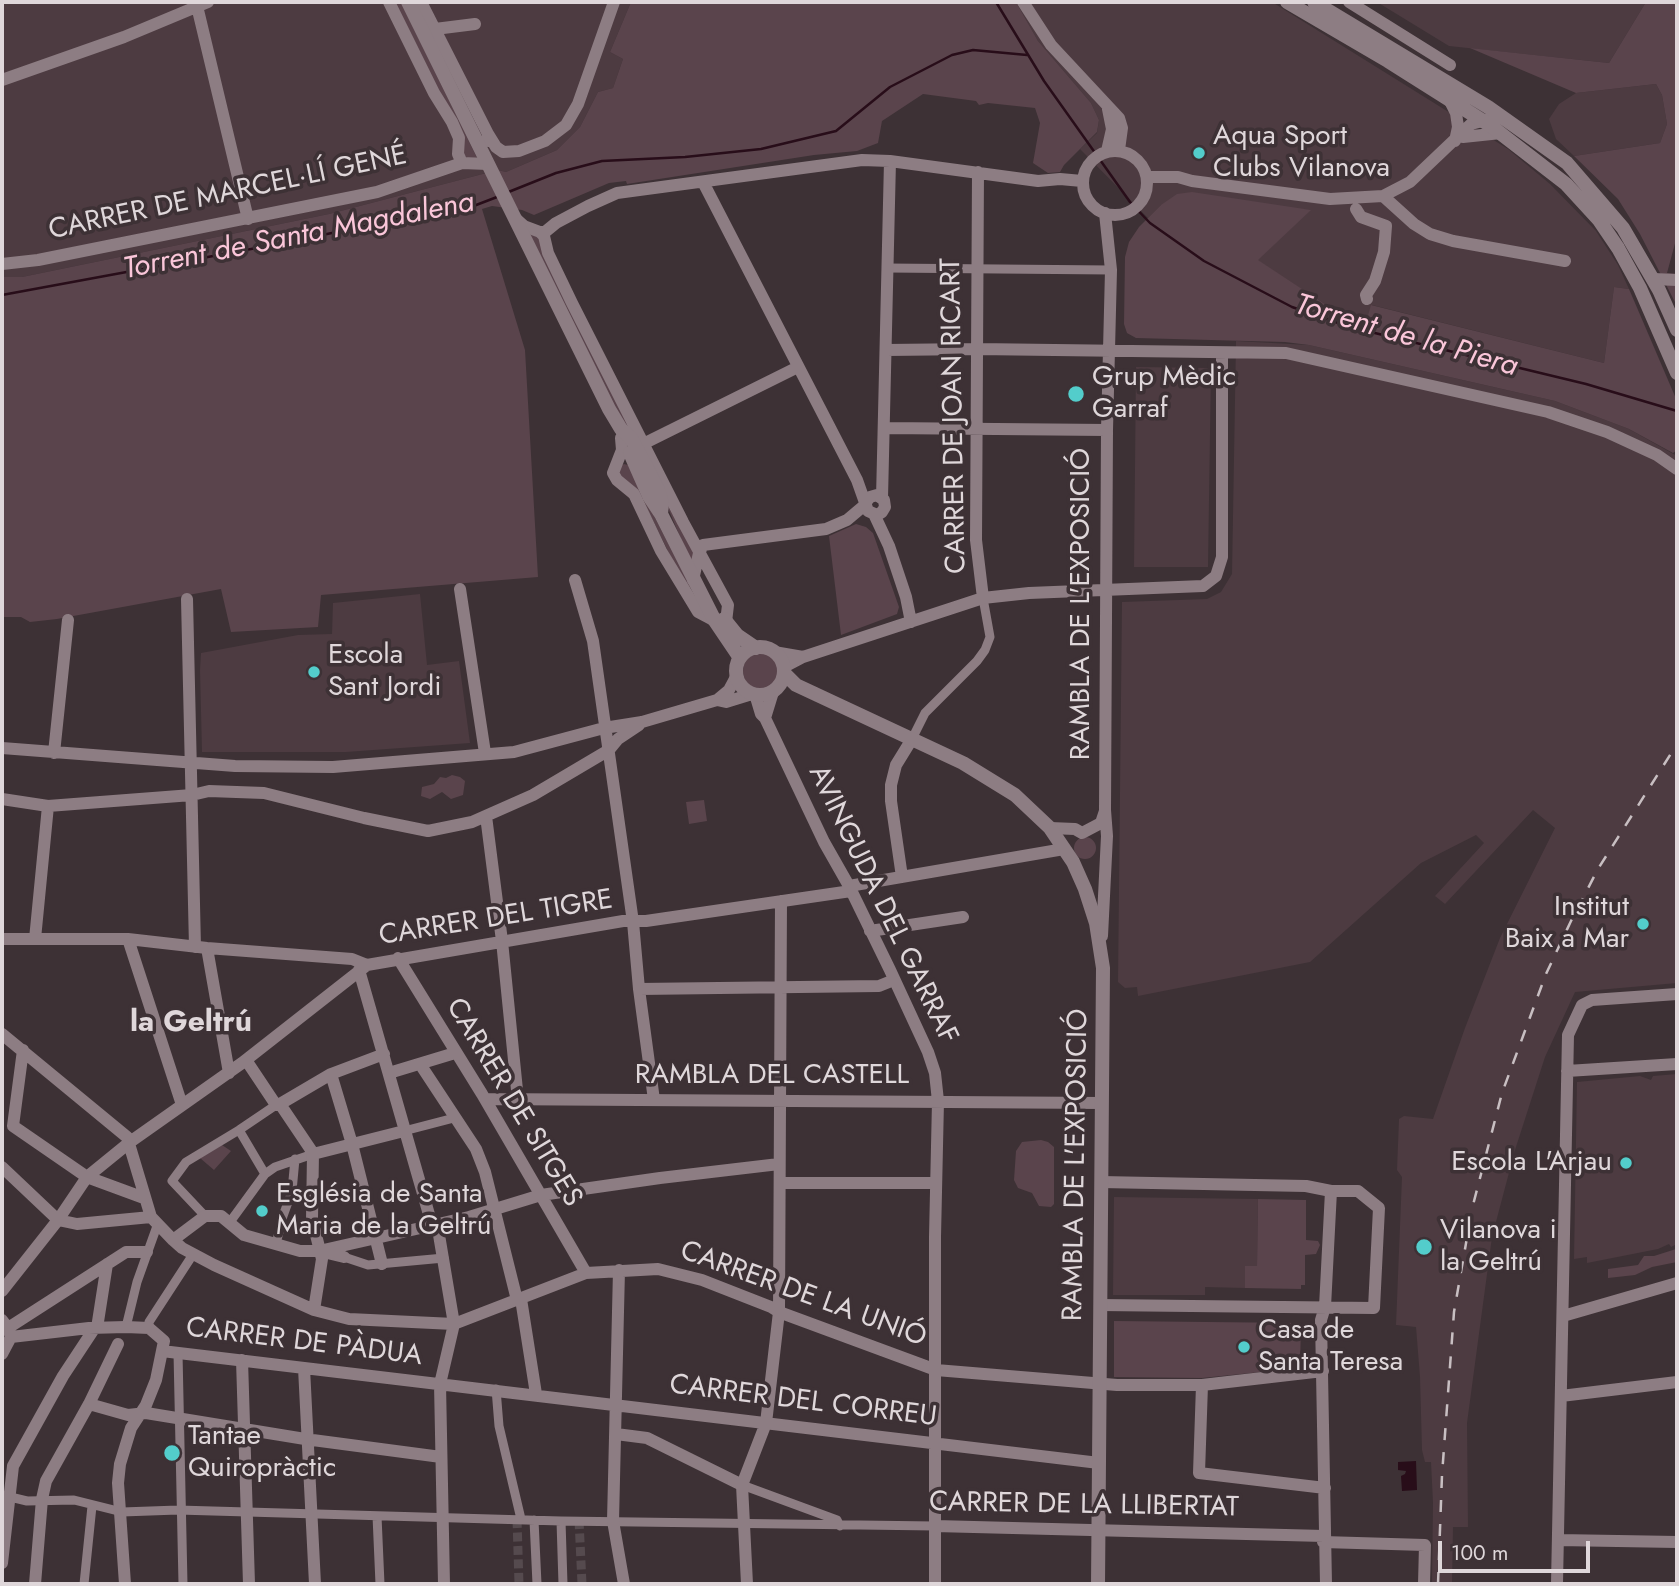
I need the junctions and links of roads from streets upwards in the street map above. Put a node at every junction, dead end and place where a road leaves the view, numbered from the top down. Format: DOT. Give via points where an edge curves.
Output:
graph roads {
  1 [pos="389,2"];
  2 [pos="408,2"];
  3 [pos="421,2"];
  4 [pos="614,2"];
  5 [pos="1023,2"];
  6 [pos="1287,2"];
  7 [pos="1314,2"];
  8 [pos="1349,2"];
  9 [pos="203,4"];
  10 [pos="475,24"];
  11 [pos="435,29"];
  12 [pos="1438,77"];
  13 [pos="2,80"];
  14 [pos="1418,80"];
  15 [pos="1450,101"];
  16 [pos="1500,116"];
  17 [pos="1468,130"];
  18 [pos="488,134"];
  19 [pos="1502,134"];
  20 [pos="1110,151"];
  21 [pos="890,160"];
  22 [pos="462,163"];
  23 [pos="490,169"];
  24 [pos="978,172"];
  25 [pos="1083,180"];
  26 [pos="703,182"];
  27 [pos="1146,186"];
  28 [pos="1383,196"];
  29 [pos="1356,209"];
  30 [pos="1115,214"];
  31 [pos="514,217"];
  32 [pos="248,219"];
  33 [pos="540,232"];
  34 [pos="1565,261"];
  35 [pos="2,264"];
  36 [pos="1111,265"];
  37 [pos="887,268"];
  38 [pos="978,269"];
  39 [pos="1677,280"];
  40 [pos="1656,285"];
  41 [pos="1677,286"];
  42 [pos="1367,299"];
  43 [pos="1677,330"];
  44 [pos="977,349"];
  45 [pos="886,350"];
  46 [pos="1110,350"];
  47 [pos="1222,353"];
  48 [pos="798,367"];
  49 [pos="1677,373"];
  50 [pos="886,429"];
  51 [pos="977,429"];
  52 [pos="1107,430"];
  53 [pos="621,434"];
  54 [pos="643,444"];
  55 [pos="1657,455"];
  56 [pos="625,459"];
  57 [pos="1677,461"];
  58 [pos="647,468"];
  59 [pos="1677,469"];
  60 [pos="875,505"];
  61 [pos="661,514"];
  62 [pos="699,552"];
  63 [pos="575,580"];
  64 [pos="693,580"];
  65 [pos="460,589"];
  66 [pos="1107,591"];
  67 [pos="983,598"];
  68 [pos="187,599"];
  69 [pos="68,621"];
  70 [pos="721,622"];
  71 [pos="911,622"];
  72 [pos="757,648"];
  73 [pos="774,652"];
  74 [pos="803,657"];
  75 [pos="740,658"];
  76 [pos="784,670"];
  77 [pos="737,675"];
  78 [pos="796,684"];
  79 [pos="775,690"];
  80 [pos="753,694"];
  81 [pos="717,700"];
  82 [pos="765,718"];
  83 [pos="642,722"];
  84 [pos="604,728"];
  85 [pos="912,739"];
  86 [pos="2,748"];
  87 [pos="609,750"];
  88 [pos="54,752"];
  89 [pos="485,753"];
  90 [pos="192,763"];
  91 [pos="192,795"];
  92 [pos="2,799"];
  93 [pos="48,806"];
  94 [pos="1105,810"];
  95 [pos="486,816"];
  96 [pos="1050,828"];
  97 [pos="1064,849"];
  98 [pos="902,877"];
  99 [pos="850,888"];
  100 [pos="781,901"];
  101 [pos="963,917"];
  102 [pos="633,922"];
  103 [pos="870,931"];
  104 [pos="2,939"];
  105 [pos="35,939"];
  106 [pos="128,939"];
  107 [pos="502,941"];
  108 [pos="201,947"];
  109 [pos="1101,947"];
  110 [pos="398,958"];
  111 [pos="363,968"];
  112 [pos="894,980"];
  113 [pos="780,987"];
  114 [pos="639,989"];
  115 [pos="1677,994"];
  116 [pos="2,1034"];
  117 [pos="23,1050"];
  118 [pos="384,1054"];
  119 [pos="456,1054"];
  120 [pos="246,1060"];
  121 [pos="420,1064"];
  122 [pos="1677,1064"];
  123 [pos="1567,1071"];
  124 [pos="229,1073"];
  125 [pos="389,1073"];
  126 [pos="331,1074"];
  127 [pos="485,1099"];
  128 [pos="518,1100"];
  129 [pos="654,1100"];
  130 [pos="780,1101"];
  131 [pos="938,1101"];
  132 [pos="1102,1103"];
  133 [pos="183,1105"];
  134 [pos="278,1105"];
  135 [pos="454,1118"];
  136 [pos="239,1130"];
  137 [pos="404,1131"];
  138 [pos="130,1142"];
  139 [pos="352,1144"];
  140 [pos="313,1154"];
  141 [pos="295,1160"];
  142 [pos="779,1164"];
  143 [pos="2,1167"];
  144 [pos="265,1174"];
  145 [pos="87,1177"];
  146 [pos="1101,1182"];
  147 [pos="780,1183"];
  148 [pos="936,1183"];
  149 [pos="1331,1191"];
  150 [pos="541,1195"];
  151 [pos="144,1198"];
  152 [pos="494,1210"];
  153 [pos="208,1216"];
  154 [pos="58,1220"];
  155 [pos="154,1222"];
  156 [pos="230,1222"];
  157 [pos="435,1224"];
  158 [pos="376,1238"];
  159 [pos="173,1240"];
  160 [pos="276,1244"];
  161 [pos="319,1251"];
  162 [pos="147,1252"];
  163 [pos="344,1257"];
  164 [pos="444,1258"];
  165 [pos="190,1259"];
  166 [pos="107,1264"];
  167 [pos="382,1264"];
  168 [pos="619,1270"];
  169 [pos="586,1273"];
  170 [pos="1677,1283"];
  171 [pos="3,1284"];
  172 [pos="519,1300"];
  173 [pos="1100,1305"];
  174 [pos="1325,1307"];
  175 [pos="314,1310"];
  176 [pos="779,1312"];
  177 [pos="1563,1316"];
  178 [pos="454,1324"];
  179 [pos="149,1328"];
  180 [pos="7,1329"];
  181 [pos="96,1329"];
  182 [pos="122,1337"];
  183 [pos="162,1351"];
  184 [pos="178,1353"];
  185 [pos="2,1354"];
  186 [pos="242,1360"];
  187 [pos="304,1368"];
  188 [pos="936,1370"];
  189 [pos="1323,1371"];
  190 [pos="1677,1382"];
  191 [pos="443,1384"];
  192 [pos="1099,1385"];
  193 [pos="1202,1385"];
  194 [pos="499,1390"];
  195 [pos="536,1394"];
  196 [pos="1561,1396"];
  197 [pos="89,1404"];
  198 [pos="617,1405"];
  199 [pos="140,1415"];
  200 [pos="178,1418"];
  201 [pos="766,1423"];
  202 [pos="244,1429"];
  203 [pos="615,1434"];
  204 [pos="308,1439"];
  205 [pos="936,1443"];
  206 [pos="441,1457"];
  207 [pos="1099,1463"];
  208 [pos="742,1484"];
  209 [pos="1325,1488"];
  210 [pos="6,1496"];
  211 [pos="42,1506"];
  212 [pos="92,1506"];
  213 [pos="122,1512"];
  214 [pos="182,1513"];
  215 [pos="247,1513"];
  216 [pos="312,1515"];
  217 [pos="377,1516"];
  218 [pos="443,1518"];
  219 [pos="518,1519"];
  220 [pos="534,1520"];
  221 [pos="561,1521"];
  222 [pos="612,1521"];
  223 [pos="742,1524"];
  224 [pos="840,1526"];
  225 [pos="935,1526"];
  226 [pos="1098,1531"];
  227 [pos="1325,1538"];
  228 [pos="1558,1540"];
  229 [pos="1677,1542"];
  230 [pos="2,1563"];
  231 [pos="34,1584"];
  232 [pos="85,1584"];
  233 [pos="125,1584"];
  234 [pos="183,1584"];
  235 [pos="249,1584"];
  236 [pos="315,1584"];
  237 [pos="380,1584"];
  238 [pos="444,1584"];
  239 [pos="537,1584"];
  240 [pos="563,1584"];
  241 [pos="624,1584"];
  242 [pos="747,1584"];
  243 [pos="935,1584"];
  244 [pos="1098,1584"];
  245 [pos="1326,1584"];
  246 [pos="1424,1584"];
  247 [pos="1558,1584"];
  1 -- 22 [label="street" via="452,122"];
  2 -- 23 [label="street"];
  3 -- 11 [label="street"];
  4 -- 18 [label="street" via="578,104 566,125 545,141 519,151 503,152"];
  5 -- 20 [label="street" via="1051,45 1122,123"];
  6 -- 14 [label="street"];
  7 -- 12 [label="street"];
  8 -- 12 [label="street" via="1450,65"];
  9 -- 13 [label="street"];
  9 -- 32 [label="street"];
  10 -- 11 [label="street"];
  11 -- 18 [label="street"];
  12 -- 14 [label="street"];
  12 -- 16 [label="street"];
  12 -- 17 [label="street" via="1475,110"];
  14 -- 15 [label="street"];
  15 -- 17 [label="street"];
  15 -- 17 [label="street" via="1458,127"];
  16 -- 17 [label="street"];
  16 -- 40 [label="street" via="1567,163 1586,183 1623,228"];
  17 -- 19 [label="street"];
  17 -- 19 [label="street"];
  17 -- 28 [label="street" via="1410,182"];
  18 -- 23 [label="street"];
  19 -- 49 [label="street" via="1566,184 1599,220 1640,288"];
  20 -- 25 [label="street" via="1090,162"];
  20 -- 27 [label="street" via="1134,157 1144,169"];
  21 -- 24 [label="street"];
  21 -- 26 [label="street"];
  21 -- 37 [label="street"];
  22 -- 23 [label="street"];
  22 -- 32 [label="street, CARRER DE MARCEL·LÍ GENÉ" via="377,192"];
  23 -- 31 [label="street"];
  24 -- 25 [label="street" via="1045,181"];
  24 -- 38 [label="street, CARRER DE JOAN RICART"];
  25 -- 30 [label="street" via="1091,205"];
  26 -- 33 [label="street" via="617,193"];
  26 -- 48 [label="street"];
  27 -- 28 [label="street" via="1192,181 1330,199"];
  27 -- 30 [label="street" via="1139,204"];
  28 -- 34 [label="street" via="1430,234"];
  29 -- 42 [label="street" via="1361,217 1386,226 1384,253"];
  30 -- 36 [label="street, RAMBLA DE L'EXPOSICIÓ"];
  31 -- 33 [label="street"];
  31 -- 53 [label="street"];
  32 -- 35 [label="street, CARRER DE MARCEL·LÍ GENÉ"];
  33 -- 54 [label="street"];
  36 -- 38 [label="street"];
  36 -- 46 [label="street, RAMBLA DE L'EXPOSICIÓ"];
  37 -- 38 [label="street"];
  37 -- 45 [label="street"];
  38 -- 44 [label="street, CARRER DE JOAN RICART"];
  39 -- 40 [label="street"];
  40 -- 41 [label="street"];
  40 -- 43 [label="street"];
  44 -- 45 [label="street"];
  44 -- 46 [label="street"];
  44 -- 51 [label="street, CARRER DE JOAN RICART"];
  45 -- 50 [label="street"];
  46 -- 47 [label="street"];
  46 -- 52 [label="street, RAMBLA DE L'EXPOSICIÓ"];
  47 -- 55 [label="street" via="1286,353 1537,409 1607,432"];
  47 -- 66 [label="street" via="1222,557 1216,576 1203,586"];
  48 -- 54 [label="street"];
  48 -- 60 [label="street" via="861,495"];
  50 -- 51 [label="street"];
  50 -- 60 [label="street"];
  51 -- 52 [label="street"];
  51 -- 67 [label="street, CARRER DE JOAN RICART" via="976,540"];
  52 -- 66 [label="street, RAMBLA DE L'EXPOSICIÓ"];
  53 -- 56 [label="street"];
  53 -- 58 [label="street" via="631,438"];
  54 -- 62 [label="street"];
  55 -- 57 [label="street"];
  55 -- 59 [label="street"];
  56 -- 58 [label="street" via="637,457"];
  56 -- 61 [label="street"];
  56 -- 70 [label="street" via="613,472 617,480 634,494 698,612"];
  58 -- 61 [label="street" via="662,503"];
  60 -- 62 [label="street" via="826,529 703,545"];
  60 -- 71 [label="street"];
  61 -- 64 [label="street"];
  62 -- 64 [label="street"];
  62 -- 70 [label="street" via="728,604"];
  63 -- 84 [label="street" via="593,640"];
  64 -- 70 [label="street"];
  65 -- 89 [label="street"];
  66 -- 67 [label="street"];
  66 -- 94 [label="street, RAMBLA DE L'EXPOSICIÓ"];
  67 -- 71 [label="street"];
  67 -- 85 [label="street, CARRER DE JOAN RICART" via="990,637 985,650 925,713"];
  68 -- 90 [label="street"];
  69 -- 88 [label="street"];
  70 -- 72 [label="street"];
  70 -- 75 [label="street"];
  71 -- 74 [label="street"];
  72 -- 73 [label="street"];
  72 -- 75 [label="street"];
  73 -- 74 [label="street"];
  73 -- 76 [label="street"];
  74 -- 76 [label="street"];
  75 -- 77 [label="street"];
  76 -- 78 [label="street, RAMBLA DE L'EXPOSICIÓ"];
  76 -- 79 [label="street"];
  77 -- 80 [label="street" via="742,687"];
  77 -- 81 [label="street"];
  78 -- 79 [label="street"];
  78 -- 85 [label="street, RAMBLA DE L'EXPOSICIÓ"];
  79 -- 80 [label="street"];
  79 -- 82 [label="street"];
  80 -- 81 [label="street"];
  80 -- 82 [label="street, AVINGUDA DEL GARRAF"];
  81 -- 83 [label="street"];
  82 -- 99 [label="street, AVINGUDA DEL GARRAF"];
  83 -- 84 [label="street"];
  83 -- 87 [label="street"];
  84 -- 87 [label="street"];
  84 -- 89 [label="street" via="514,752"];
  85 -- 96 [label="street, RAMBLA DE L'EXPOSICIÓ" via="1003,786"];
  85 -- 98 [label="street, CARRER DE JOAN RICART" via="896,765 891,785"];
  86 -- 88 [label="street"];
  87 -- 95 [label="street"];
  87 -- 102 [label="street"];
  88 -- 90 [label="street"];
  89 -- 90 [label="street" via="333,767"];
  90 -- 91 [label="street"];
  91 -- 93 [label="street"];
  91 -- 95 [label="street" via="209,791 264,793 428,831"];
  91 -- 108 [label="street"];
  92 -- 93 [label="street"];
  93 -- 105 [label="street"];
  94 -- 96 [label="street" via="1101,822 1082,833"];
  94 -- 109 [label="street, RAMBLA DE L'EXPOSICIÓ"];
  95 -- 107 [label="street"];
  96 -- 97 [label="street, RAMBLA DE L'EXPOSICIÓ"];
  97 -- 98 [label="street, CARRER DEL TIGRE"];
  97 -- 109 [label="street, RAMBLA DE L'EXPOSICIÓ" via="1085,889"];
  98 -- 99 [label="street, CARRER DEL TIGRE"];
  99 -- 100 [label="street, CARRER DEL TIGRE"];
  99 -- 103 [label="street, AVINGUDA DEL GARRAF"];
  100 -- 102 [label="street, CARRER DEL TIGRE"];
  100 -- 113 [label="street"];
  101 -- 103 [label="street"];
  102 -- 107 [label="street, CARRER DEL TIGRE"];
  102 -- 114 [label="street"];
  103 -- 112 [label="street, AVINGUDA DEL GARRAF"];
  104 -- 105 [label="street"];
  105 -- 106 [label="street"];
  106 -- 108 [label="street"];
  106 -- 133 [label="street"];
  107 -- 110 [label="street, CARRER DEL TIGRE"];
  107 -- 128 [label="street"];
  108 -- 111 [label="street" via="352,959"];
  108 -- 124 [label="street"];
  109 -- 132 [label="street, RAMBLA DE L'EXPOSICIÓ"];
  110 -- 111 [label="street, CARRER DEL TIGRE"];
  110 -- 119 [label="street, CARRER DE SITGES"];
  111 -- 118 [label="street"];
  111 -- 120 [label="street"];
  112 -- 113 [label="street" via="878,986"];
  112 -- 131 [label="street, AVINGUDA DEL GARRAF" via="928,1052"];
  113 -- 114 [label="street"];
  113 -- 130 [label="street"];
  114 -- 129 [label="street"];
  115 -- 123 [label="street" via="1592,1000 1582,1005 1567,1035"];
  116 -- 117 [label="street"];
  117 -- 138 [label="street"];
  117 -- 145 [label="street" via="13,1126"];
  118 -- 125 [label="street"];
  118 -- 126 [label="street"];
  119 -- 121 [label="street"];
  119 -- 127 [label="street, CARRER DE SITGES"];
  120 -- 124 [label="street"];
  120 -- 134 [label="street"];
  121 -- 125 [label="street"];
  121 -- 135 [label="street"];
  122 -- 123 [label="street"];
  123 -- 177 [label="street"];
  124 -- 133 [label="street"];
  125 -- 137 [label="street"];
  126 -- 134 [label="street"];
  126 -- 139 [label="street"];
  127 -- 128 [label="street, RAMBLA DEL CASTELL"];
  127 -- 150 [label="street, CARRER DE SITGES"];
  128 -- 129 [label="street, RAMBLA DEL CASTELL"];
  129 -- 130 [label="street, RAMBLA DEL CASTELL"];
  130 -- 131 [label="street, RAMBLA DEL CASTELL"];
  130 -- 142 [label="street"];
  131 -- 132 [label="street, RAMBLA DEL CASTELL"];
  131 -- 148 [label="street, AVINGUDA DEL GARRAF"];
  132 -- 146 [label="street, RAMBLA DE L'EXPOSICIÓ"];
  133 -- 138 [label="street"];
  134 -- 136 [label="street"];
  134 -- 140 [label="street"];
  135 -- 137 [label="street"];
  135 -- 152 [label="street" via="476,1149"];
  136 -- 144 [label="street"];
  136 -- 153 [label="street" via="186,1162 172,1181"];
  137 -- 139 [label="street"];
  137 -- 157 [label="street"];
  138 -- 145 [label="street"];
  138 -- 151 [label="street"];
  139 -- 140 [label="street"];
  139 -- 158 [label="street"];
  140 -- 141 [label="street"];
  140 -- 161 [label="street" via="312,1219"];
  141 -- 144 [label="street"];
  141 -- 160 [label="street" via="292,1191"];
  142 -- 147 [label="street"];
  142 -- 150 [label="street"];
  143 -- 154 [label="street"];
  144 -- 156 [label="street"];
  145 -- 151 [label="street"];
  145 -- 154 [label="street"];
  146 -- 149 [label="street" via="1306,1186"];
  146 -- 173 [label="street, RAMBLA DE L'EXPOSICIÓ"];
  147 -- 148 [label="street"];
  147 -- 176 [label="street"];
  148 -- 188 [label="street, AVINGUDA DEL GARRAF"];
  149 -- 174 [label="street"];
  149 -- 174 [label="street" via="1358,1191 1380,1208 1374,1308"];
  150 -- 152 [label="street"];
  150 -- 169 [label="street, CARRER DE SITGES"];
  151 -- 155 [label="street"];
  152 -- 157 [label="street"];
  152 -- 172 [label="street"];
  153 -- 156 [label="street"];
  153 -- 159 [label="street"];
  154 -- 155 [label="street" via="77,1224"];
  154 -- 171 [label="street"];
  155 -- 159 [label="street, CARRER DE LA UNIÓ"];
  155 -- 162 [label="street"];
  156 -- 160 [label="street" via="244,1235"];
  157 -- 158 [label="street"];
  157 -- 164 [label="street"];
  158 -- 161 [label="street"];
  158 -- 167 [label="street"];
  159 -- 175 [label="street, CARRER DE LA UNIÓ" via="214,1265"];
  160 -- 161 [label="street"];
  161 -- 163 [label="street"];
  161 -- 175 [label="street" via="322,1259"];
  162 -- 166 [label="street" via="126,1252"];
  162 -- 182 [label="street"];
  163 -- 167 [label="street" via="368,1265"];
  164 -- 167 [label="street"];
  164 -- 178 [label="street"];
  165 -- 179 [label="street"];
  166 -- 180 [label="street"];
  166 -- 181 [label="street"];
  168 -- 169 [label="street, CARRER DE LA UNIÓ"];
  168 -- 176 [label="street, CARRER DE LA UNIÓ" via="677,1272"];
  168 -- 198 [label="street"];
  169 -- 172 [label="street, CARRER DE LA UNIÓ"];
  170 -- 177 [label="street"];
  172 -- 178 [label="street, CARRER DE LA UNIÓ"];
  172 -- 195 [label="street"];
  173 -- 174 [label="street"];
  173 -- 192 [label="street, RAMBLA DE L'EXPOSICIÓ"];
  174 -- 189 [label="street" via="1321,1320"];
  175 -- 178 [label="street, CARRER DE LA UNIÓ" via="349,1319"];
  176 -- 188 [label="street, CARRER DE LA UNIÓ"];
  176 -- 201 [label="street"];
  177 -- 196 [label="street"];
  178 -- 191 [label="street"];
  179 -- 182 [label="street"];
  179 -- 183 [label="street" via="164,1341"];
  180 -- 181 [label="street"];
  180 -- 185 [label="street"];
  181 -- 182 [label="street"];
  181 -- 210 [label="street" via="63,1376 13,1466"];
  182 -- 197 [label="street"];
  183 -- 184 [label="street, CARRER DE PÀDUA"];
  183 -- 199 [label="street" via="156,1380"];
  184 -- 186 [label="street, CARRER DE PÀDUA"];
  184 -- 200 [label="street"];
  186 -- 187 [label="street, CARRER DE PÀDUA"];
  186 -- 202 [label="street"];
  187 -- 191 [label="street, CARRER DE PÀDUA"];
  187 -- 204 [label="street"];
  188 -- 192 [label="street, CARRER DE LA UNIÓ"];
  188 -- 205 [label="street, AVINGUDA DEL GARRAF"];
  189 -- 193 [label="street, CARRER DE LA UNIÓ"];
  189 -- 209 [label="street"];
  190 -- 196 [label="street"];
  191 -- 194 [label="street, CARRER DE PÀDUA"];
  191 -- 206 [label="street"];
  192 -- 193 [label="street, CARRER DE LA UNIÓ"];
  192 -- 207 [label="street, RAMBLA DE L'EXPOSICIÓ"];
  193 -- 209 [label="street" via="1199,1473"];
  194 -- 195 [label="street, CARRER DEL CORREU"];
  194 -- 219 [label="street" via="500,1425"];
  195 -- 198 [label="street, CARRER DEL CORREU"];
  196 -- 228 [label="street"];
  197 -- 199 [label="street"];
  197 -- 211 [label="street" via="50,1476"];
  198 -- 201 [label="street, CARRER DEL CORREU"];
  198 -- 203 [label="street"];
  199 -- 200 [label="street"];
  199 -- 213 [label="street" via="120,1464"];
  200 -- 202 [label="street"];
  200 -- 214 [label="street"];
  201 -- 205 [label="street, CARRER DEL CORREU"];
  201 -- 208 [label="street"];
  202 -- 204 [label="street"];
  202 -- 215 [label="street"];
  203 -- 208 [label="street" via="647,1438"];
  203 -- 222 [label="street"];
  204 -- 206 [label="street"];
  204 -- 216 [label="street"];
  205 -- 207 [label="street, CARRER DEL CORREU"];
  205 -- 225 [label="street, AVINGUDA DEL GARRAF"];
  206 -- 218 [label="street"];
  207 -- 226 [label="street, RAMBLA DE L'EXPOSICIÓ"];
  208 -- 223 [label="street"];
  208 -- 224 [label="street" via="837,1520"];
  209 -- 227 [label="street"];
  210 -- 211 [label="street, CARRER DE LA LLIBERTAT"];
  210 -- 230 [label="street"];
  211 -- 212 [label="street, CARRER DE LA LLIBERTAT" via="74,1500"];
  211 -- 231 [label="street"];
  212 -- 213 [label="street, CARRER DE LA LLIBERTAT"];
  212 -- 232 [label="street"];
  213 -- 214 [label="street, CARRER DE LA LLIBERTAT"];
  213 -- 233 [label="street"];
  214 -- 215 [label="street, CARRER DE LA LLIBERTAT"];
  214 -- 234 [label="street"];
  215 -- 216 [label="street, CARRER DE LA LLIBERTAT"];
  215 -- 235 [label="street"];
  216 -- 217 [label="street, CARRER DE LA LLIBERTAT"];
  216 -- 236 [label="street"];
  217 -- 218 [label="street, CARRER DE LA LLIBERTAT"];
  217 -- 237 [label="street"];
  218 -- 219 [label="street, CARRER DE LA LLIBERTAT"];
  218 -- 238 [label="street"];
  219 -- 220 [label="street, CARRER DE LA LLIBERTAT"];
  220 -- 221 [label="street, CARRER DE LA LLIBERTAT"];
  220 -- 239 [label="street"];
  221 -- 222 [label="street, CARRER DE LA LLIBERTAT"];
  221 -- 240 [label="street"];
  222 -- 223 [label="street, CARRER DE LA LLIBERTAT"];
  222 -- 241 [label="street"];
  223 -- 224 [label="street, CARRER DE LA LLIBERTAT"];
  223 -- 242 [label="street"];
  224 -- 225 [label="street, CARRER DE LA LLIBERTAT"];
  225 -- 226 [label="street, CARRER DE LA LLIBERTAT"];
  225 -- 243 [label="street, AVINGUDA DEL GARRAF"];
  226 -- 227 [label="street, CARRER DE LA LLIBERTAT"];
  226 -- 244 [label="street, RAMBLA DE L'EXPOSICIÓ"];
  227 -- 245 [label="street"];
  227 -- 246 [label="street, CARRER DE LA LLIBERTAT" via="1425,1545"];
  228 -- 229 [label="street"];
  228 -- 247 [label="street"];
}
